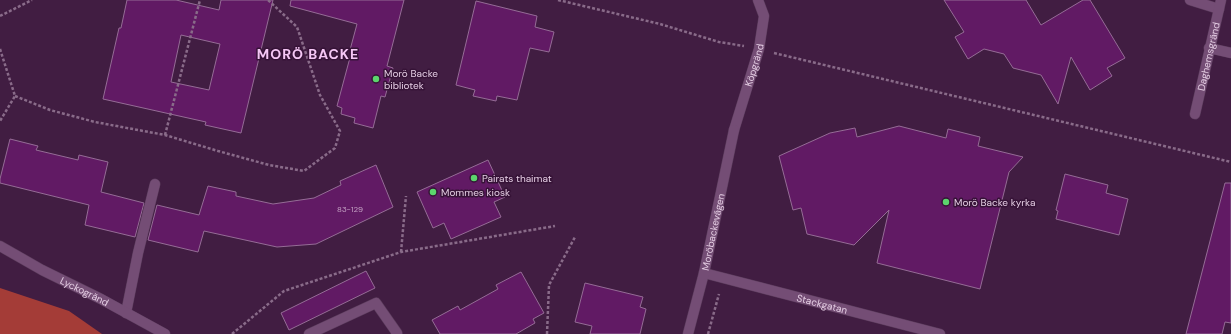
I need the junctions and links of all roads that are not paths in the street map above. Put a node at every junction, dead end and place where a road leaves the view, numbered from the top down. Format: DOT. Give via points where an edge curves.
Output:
graph roads {
  1 [pos="758,0"];
  2 [pos="1190,0"];
  3 [pos="1220,4"];
  4 [pos="1209,48"];
  5 [pos="1231,53"];
  6 [pos="1195,114"];
  7 [pos="734,130"];
  8 [pos="155,184"];
  9 [pos="1,248"];
  10 [pos="704,273"];
  11 [pos="126,313"];
  12 [pos="165,334"];
  13 [pos="309,334"];
  14 [pos="396,334"];
  15 [pos="688,334"];
  16 [pos="940,334"];
  1 -- 7 [label="street, Köpgränd" via="764,16 759,49"];
  2 -- 3 [label="street"];
  3 -- 4 [label="street, Daghemsgränd"];
  4 -- 5 [label="street"];
  4 -- 6 [label="street, Daghemsgränd"];
  7 -- 10 [label="street, Moröbackevägen"];
  8 -- 11 [label="street"];
  9 -- 11 [label="street, Lyckogränd"];
  10 -- 15 [label="street, Moröbackevägen"];
  10 -- 16 [label="street, Stackgatan"];
  11 -- 12 [label="street, Lyckogränd"];
  13 -- 14 [label="street" via="376,303"];
}
